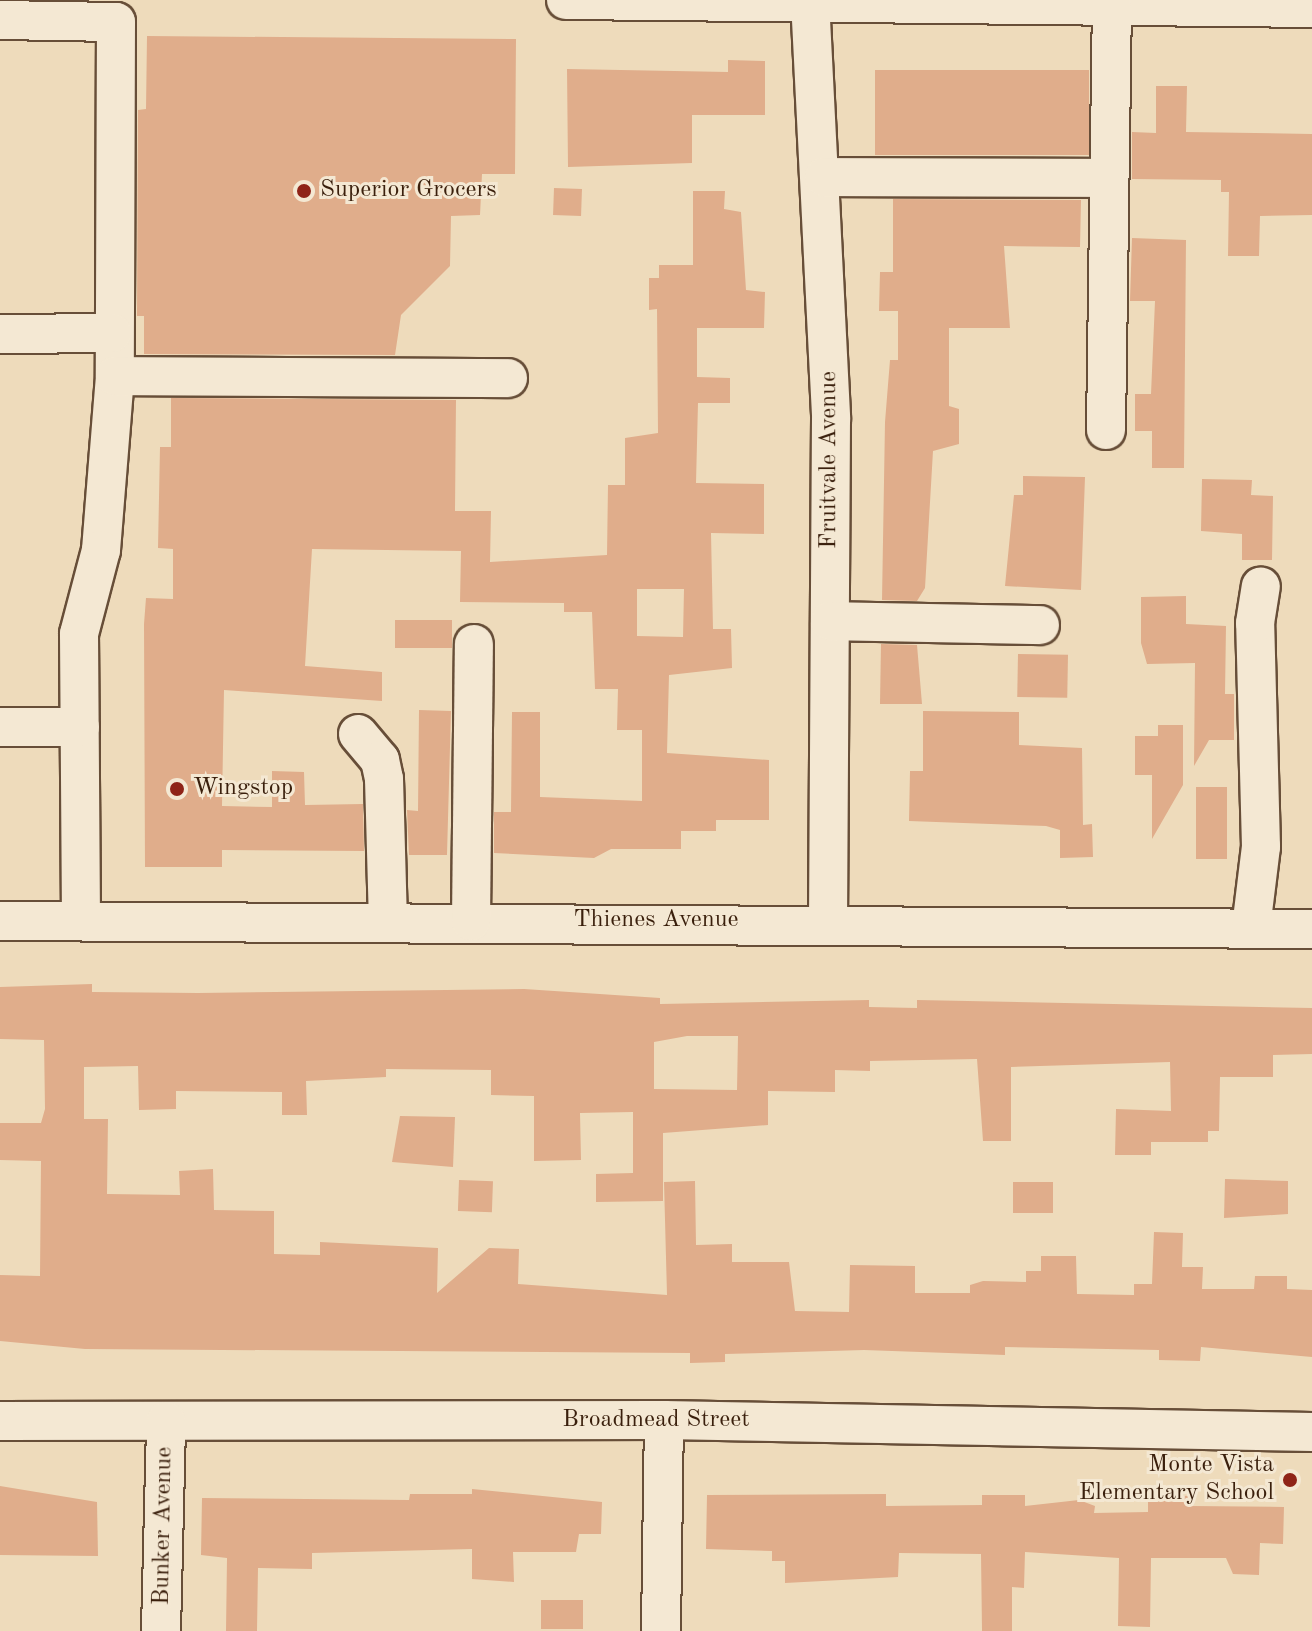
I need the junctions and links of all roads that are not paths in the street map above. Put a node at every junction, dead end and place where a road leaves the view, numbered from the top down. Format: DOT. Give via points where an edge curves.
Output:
graph roads {
  1 [pos="566,0"];
  2 [pos="810,3"];
  3 [pos="1289,5"];
  4 [pos="1112,6"];
  5 [pos="0,20"];
  6 [pos="824,177"];
  7 [pos="1109,178"];
  8 [pos="112,333"];
  9 [pos="0,334"];
  10 [pos="115,376"];
  11 [pos="508,378"];
  12 [pos="1106,430"];
  13 [pos="1261,586"];
  14 [pos="830,621"];
  15 [pos="1040,625"];
  16 [pos="474,644"];
  17 [pos="0,727"];
  18 [pos="80,727"];
  19 [pos="358,734"];
  20 [pos="828,920"];
  21 [pos="0,921"];
  22 [pos="81,921"];
  23 [pos="388,921"];
  24 [pos="471,921"];
  25 [pos="1251,928"];
  26 [pos="1312,929"];
  27 [pos="664,1420"];
  28 [pos="0,1421"];
  29 [pos="166,1421"];
  30 [pos="1312,1432"];
  31 [pos="161,1631"];
  32 [pos="661,1631"];
  1 -- 2 [label="street"];
  2 -- 4 [label="street"];
  2 -- 6 [label="street, Fruitvale Avenue"];
  3 -- 4 [label="street"];
  4 -- 7 [label="street"];
  5 -- 8 [label="street" via="116,22"];
  6 -- 7 [label="street"];
  6 -- 14 [label="street, Fruitvale Avenue"];
  7 -- 12 [label="street"];
  8 -- 9 [label="street"];
  8 -- 10 [label="street"];
  10 -- 11 [label="street"];
  10 -- 18 [label="street" via="101,550 79,634"];
  13 -- 25 [label="street" via="1255,623 1261,847"];
  14 -- 15 [label="street"];
  14 -- 20 [label="street, Fruitvale Avenue"];
  16 -- 24 [label="street"];
  17 -- 18 [label="street"];
  18 -- 22 [label="street"];
  19 -- 23 [label="street" via="380,760 384,779"];
  20 -- 24 [label="street, Thienes Avenue"];
  20 -- 25 [label="street, Thienes Avenue"];
  21 -- 22 [label="street, Thienes Avenue"];
  22 -- 23 [label="street, Thienes Avenue"];
  23 -- 24 [label="street, Thienes Avenue"];
  25 -- 26 [label="street, Thienes Avenue"];
  27 -- 29 [label="street, Broadmead Street"];
  27 -- 30 [label="street, Broadmead Street"];
  27 -- 32 [label="street"];
  28 -- 29 [label="street, Broadmead Street"];
  29 -- 31 [label="street, Bunker Avenue"];
}
